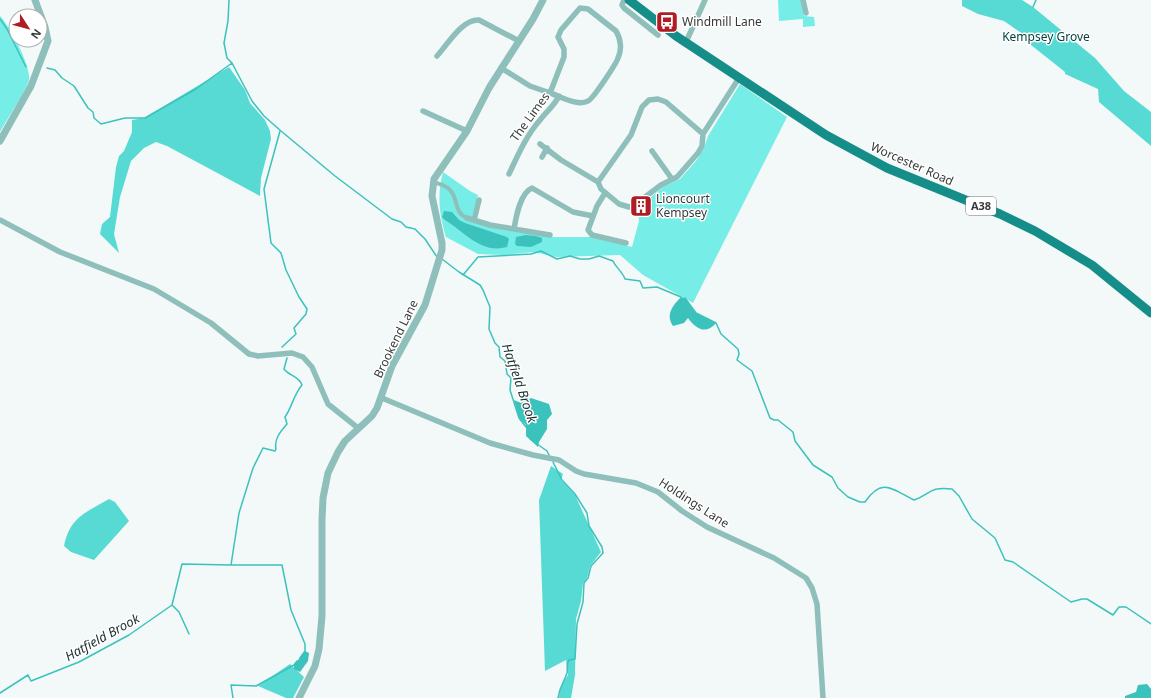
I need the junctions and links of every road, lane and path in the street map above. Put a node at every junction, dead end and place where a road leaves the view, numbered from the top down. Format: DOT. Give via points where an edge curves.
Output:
graph roads {
  1 [pos="35,0"];
  2 [pos="543,0"];
  3 [pos="624,0"];
  4 [pos="629,0"];
  5 [pos="705,0"];
  6 [pos="803,0"];
  7 [pos="806,13"];
  8 [pos="658,35"];
  9 [pos="519,41"];
  10 [pos="686,42"];
  11 [pos="437,56"];
  12 [pos="501,68"];
  13 [pos="739,78"];
  14 [pos="550,92"];
  15 [pos="559,96"];
  16 [pos="423,111"];
  17 [pos="467,131"];
  18 [pos="704,134"];
  19 [pos="0,141"];
  20 [pos="540,144"];
  21 [pos="547,148"];
  22 [pos="652,151"];
  23 [pos="542,157"];
  24 [pos="508,174"];
  25 [pos="672,179"];
  26 [pos="433,182"];
  27 [pos="598,182"];
  28 [pos="605,193"];
  29 [pos="479,200"];
  30 [pos="593,216"];
  31 [pos="467,218"];
  32 [pos="0,220"];
  33 [pos="474,220"];
  34 [pos="514,229"];
  35 [pos="550,235"];
  36 [pos="626,244"];
  37 [pos="1151,313"];
  38 [pos="382,398"];
  39 [pos="358,428"];
  40 [pos="299,698"];
  41 [pos="823,698"];
  1 -- 19 [label="street" via="48,41 31,86"];
  2 -- 9 [label="street"];
  3 -- 8 [label="street" via="624,8"];
  4 -- 10 [label="main road, A38"];
  5 -- 10 [label="street"];
  6 -- 7 [label="street"];
  9 -- 11 [label="street" via="473,19 465,24"];
  9 -- 12 [label="street"];
  10 -- 13 [label="main road, Worcester Road / A38"];
  12 -- 14 [label="street, The Limes" via="530,86"];
  12 -- 17 [label="street"];
  13 -- 18 [label="street"];
  13 -- 37 [label="main road, Worcester Road / A38" via="826,136 887,168 1000,214 1066,248 1109,278"];
  14 -- 15 [label="street, The Limes"];
  14 -- 15 [label="street, The Limes" via="564,57 564,49 558,37 561,30 580,8 588,9 616,31 621,47 618,58 588,102 579,103"];
  15 -- 24 [label="street, The Limes" via="555,104 539,120 517,154"];
  16 -- 17 [label="street"];
  17 -- 26 [label="street"];
  18 -- 25 [label="street" via="698,153"];
  18 -- 27 [label="street" via="666,102 658,99 649,100 642,107 632,135"];
  20 -- 21 [label="street"];
  21 -- 23 [label="street"];
  21 -- 27 [label="street" via="561,160"];
  22 -- 25 [label="street"];
  25 -- 28 [label="street" via="634,206 623,206"];
  26 -- 31 [label="street" via="450,189 458,210"];
  26 -- 38 [label="street, Brookend Lane" via="434,209 442,242 439,262 425,305 392,366"];
  27 -- 28 [label="street"];
  28 -- 30 [label="street"];
  29 -- 33 [label="street"];
  30 -- 34 [label="street" via="573,212 532,188 526,193"];
  30 -- 36 [label="street" via="588,228 591,234"];
  31 -- 33 [label="street"];
  32 -- 39 [label="street" via="60,252 154,289 211,323 249,354 292,354 303,357 312,366 328,404"];
  33 -- 34 [label="street"];
  34 -- 35 [label="street"];
  38 -- 39 [label="street, Brookend Lane" via="372,416"];
  38 -- 41 [label="street, Holdings Lane" via="490,443 559,460 580,472 650,488 707,527 774,558 799,573 810,583 817,604"];
  39 -- 40 [label="street, Brookend Lane" via="338,452 325,486 319,648 315,666"];
}
